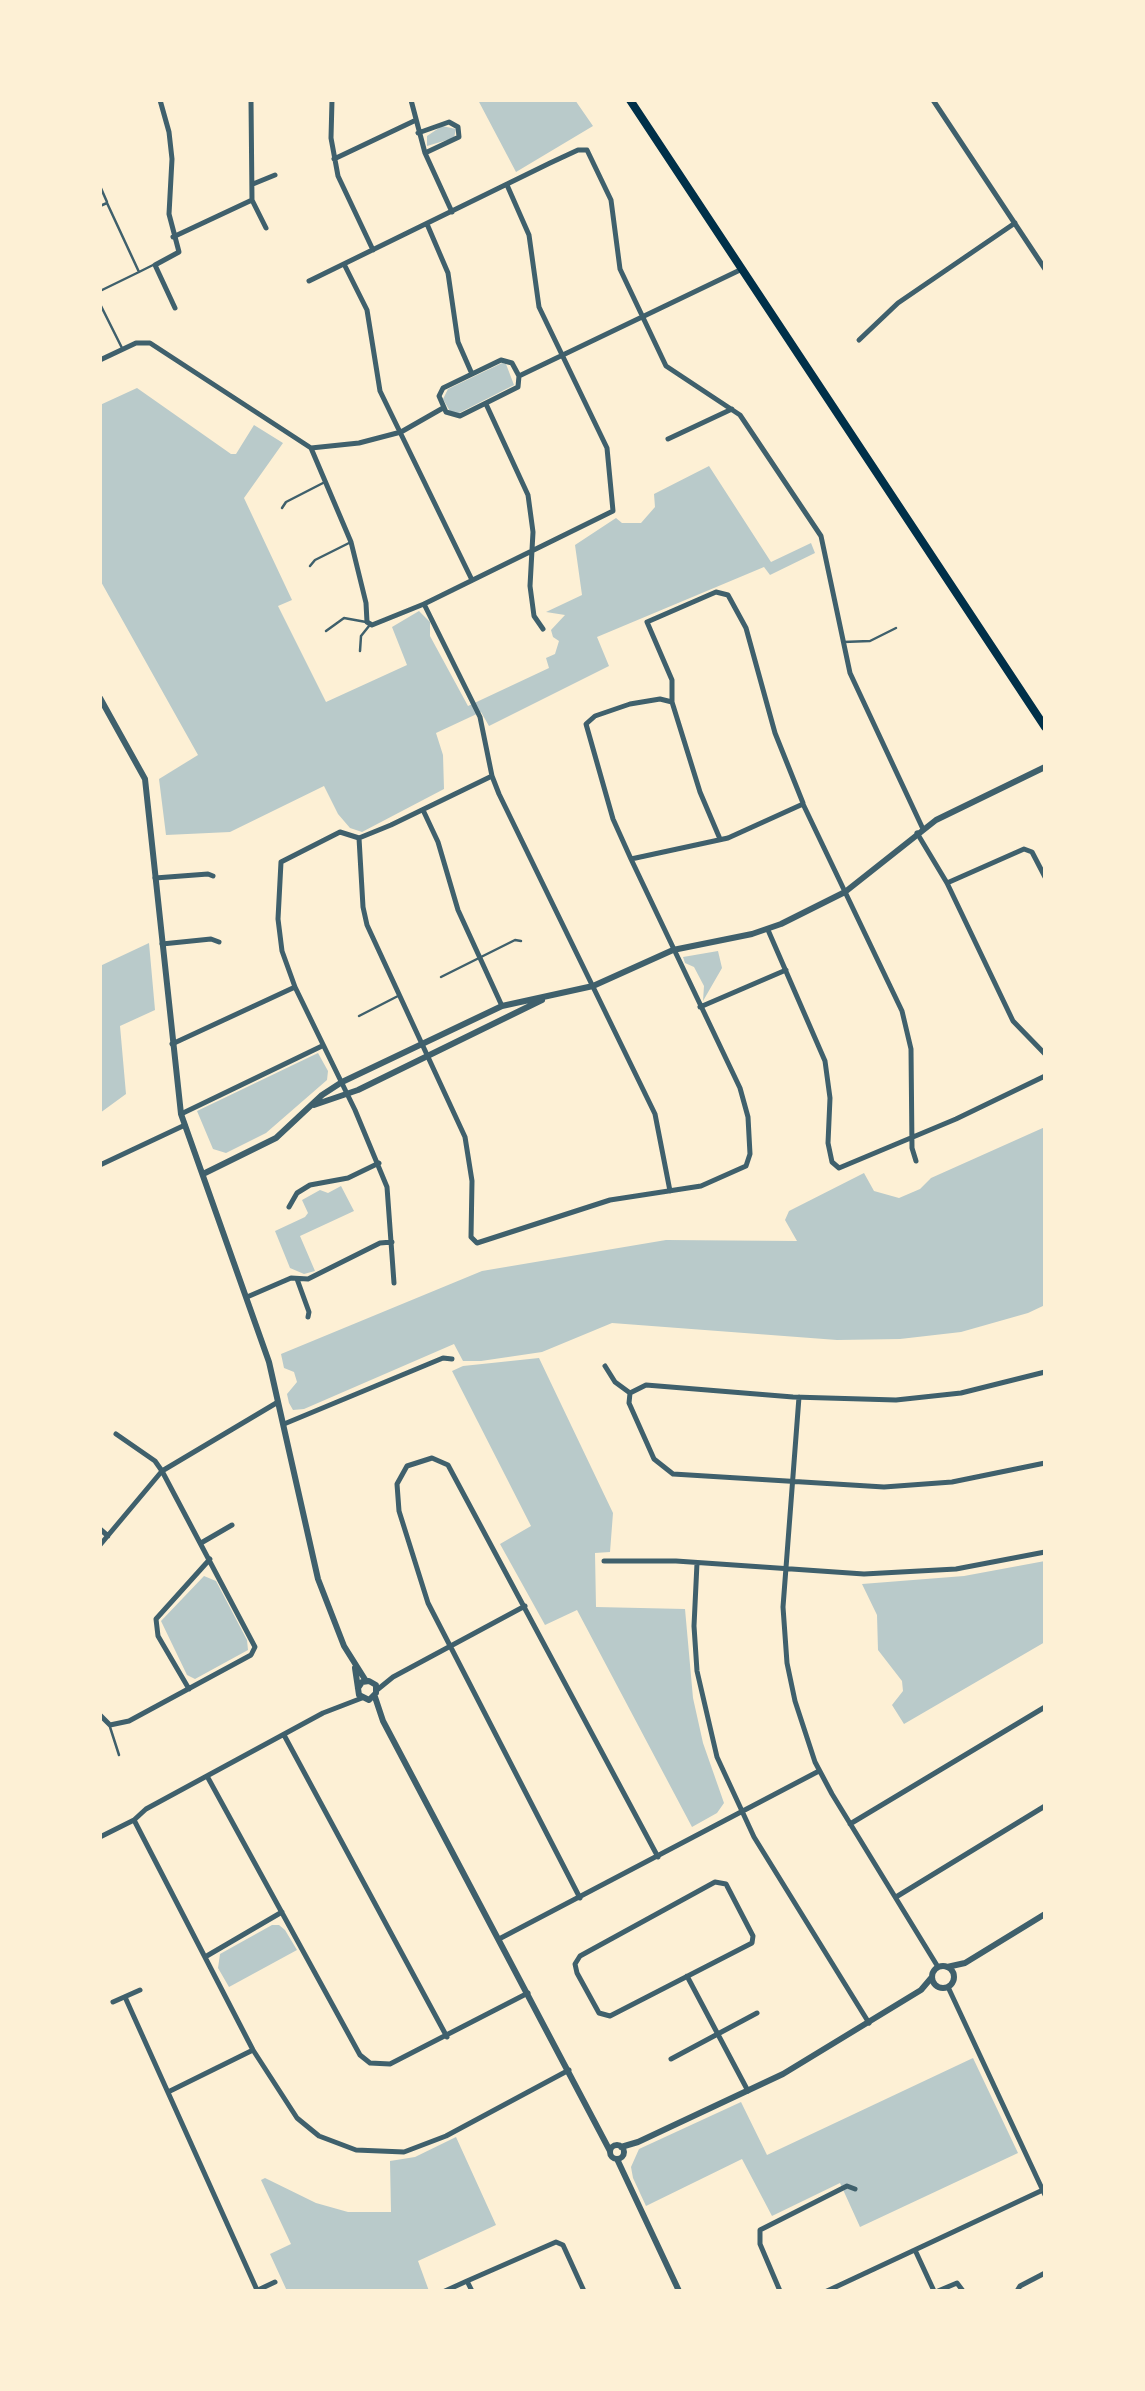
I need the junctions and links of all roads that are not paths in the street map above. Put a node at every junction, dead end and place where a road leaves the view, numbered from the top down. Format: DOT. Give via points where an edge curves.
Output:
graph roads {
  1 [pos="160,100"];
  2 [pos="250,100"];
  3 [pos="332,100"];
  4 [pos="411,100"];
  5 [pos="630,100"];
  6 [pos="933,100"];
  7 [pos="414,121"];
  8 [pos="418,132"];
  9 [pos="426,153"];
  10 [pos="334,159"];
  11 [pos="275,175"];
  12 [pos="253,184"];
  13 [pos="507,185"];
  14 [pos="100,186"];
  15 [pos="252,200"];
  16 [pos="107,203"];
  17 [pos="100,206"];
  18 [pos="452,212"];
  19 [pos="1015,223"];
  20 [pos="427,224"];
  21 [pos="266,228"];
  22 [pos="173,237"];
  23 [pos="373,250"];
  24 [pos="344,264"];
  25 [pos="155,265"];
  26 [pos="1045,269"];
  27 [pos="740,270"];
  28 [pos="139,272"];
  29 [pos="309,281"];
  30 [pos="100,291"];
  31 [pos="100,304"];
  32 [pos="175,308"];
  33 [pos="643,318"];
  34 [pos="860,340"];
  35 [pos="123,349"];
  36 [pos="562,356"];
  37 [pos="100,360"];
  38 [pos="472,374"];
  39 [pos="519,376"];
  40 [pos="486,404"];
  41 [pos="442,408"];
  42 [pos="732,409"];
  43 [pos="401,432"];
  44 [pos="668,439"];
  45 [pos="311,448"];
  46 [pos="326,482"];
  47 [pos="282,508"];
  48 [pos="351,542"];
  49 [pos="532,551"];
  50 [pos="310,566"];
  51 [pos="472,580"];
  52 [pos="424,604"];
  53 [pos="369,624"];
  54 [pos="543,628"];
  55 [pos="896,628"];
  56 [pos="326,631"];
  57 [pos="842,642"];
  58 [pos="360,650"];
  59 [pos="100,698"];
  60 [pos="672,702"];
  61 [pos="1045,727"];
  62 [pos="1045,767"];
  63 [pos="492,776"];
  64 [pos="803,804"];
  65 [pos="423,810"];
  66 [pos="920,831"];
  67 [pos="360,838"];
  68 [pos="720,840"];
  69 [pos="631,859"];
  70 [pos="213,876"];
  71 [pos="1045,877"];
  72 [pos="155,878"];
  73 [pos="947,883"];
  74 [pos="845,892"];
  75 [pos="768,930"];
  76 [pos="522,941"];
  77 [pos="219,942"];
  78 [pos="162,944"];
  79 [pos="674,950"];
  80 [pos="480,957"];
  81 [pos="786,970"];
  82 [pos="440,977"];
  83 [pos="593,986"];
  84 [pos="295,988"];
  85 [pos="399,995"];
  86 [pos="548,996"];
  87 [pos="502,1006"];
  88 [pos="700,1007"];
  89 [pos="360,1016"];
  90 [pos="172,1044"];
  91 [pos="422,1044"];
  92 [pos="324,1045"];
  93 [pos="1045,1054"];
  94 [pos="428,1056"];
  95 [pos="1045,1076"];
  96 [pos="342,1082"];
  97 [pos="347,1094"];
  98 [pos="313,1106"];
  99 [pos="181,1114"];
  100 [pos="185,1125"];
  101 [pos="913,1135"];
  102 [pos="916,1162"];
  103 [pos="379,1163"];
  104 [pos="100,1164"];
  105 [pos="203,1174"];
  106 [pos="670,1191"];
  107 [pos="289,1207"];
  108 [pos="392,1242"];
  109 [pos="297,1279"];
  110 [pos="394,1283"];
  111 [pos="247,1298"];
  112 [pos="308,1317"];
  113 [pos="452,1360"];
  114 [pos="606,1366"];
  115 [pos="1045,1372"];
  116 [pos="630,1393"];
  117 [pos="800,1397"];
  118 [pos="279,1402"];
  119 [pos="284,1424"];
  120 [pos="116,1434"];
  121 [pos="1045,1463"];
  122 [pos="162,1471"];
  123 [pos="792,1483"];
  124 [pos="232,1525"];
  125 [pos="100,1530"];
  126 [pos="108,1536"];
  127 [pos="201,1543"];
  128 [pos="100,1546"];
  129 [pos="1045,1552"];
  130 [pos="210,1558"];
  131 [pos="604,1561"];
  132 [pos="697,1562"];
  133 [pos="785,1570"];
  134 [pos="525,1606"];
  135 [pos="449,1647"];
  136 [pos="189,1689"];
  137 [pos="367,1691"];
  138 [pos="1045,1707"];
  139 [pos="100,1715"];
  140 [pos="110,1726"];
  141 [pos="284,1735"];
  142 [pos="119,1755"];
  143 [pos="820,1771"];
  144 [pos="208,1776"];
  145 [pos="1045,1806"];
  146 [pos="741,1812"];
  147 [pos="134,1820"];
  148 [pos="850,1824"];
  149 [pos="100,1838"];
  150 [pos="658,1856"];
  151 [pos="896,1897"];
  152 [pos="580,1898"];
  153 [pos="282,1912"];
  154 [pos="1045,1914"];
  155 [pos="500,1939"];
  156 [pos="204,1958"];
  157 [pos="965,1964"];
  158 [pos="942,1967"];
  159 [pos="687,1976"];
  160 [pos="932,1977"];
  161 [pos="954,1978"];
  162 [pos="938,1986"];
  163 [pos="948,1987"];
  164 [pos="140,1990"];
  165 [pos="921,1990"];
  166 [pos="528,1993"];
  167 [pos="125,1997"];
  168 [pos="114,2002"];
  169 [pos="758,2013"];
  170 [pos="869,2023"];
  171 [pos="718,2034"];
  172 [pos="446,2037"];
  173 [pos="253,2050"];
  174 [pos="671,2059"];
  175 [pos="570,2070"];
  176 [pos="748,2091"];
  177 [pos="168,2092"];
  178 [pos="602,2132"];
  179 [pos="620,2151"];
  180 [pos="854,2189"];
  181 [pos="1044,2191"];
  182 [pos="915,2250"];
  183 [pos="1045,2273"];
  184 [pos="467,2281"];
  185 [pos="275,2282"];
  186 [pos="256,2290"];
  187 [pos="445,2291"];
  188 [pos="472,2291"];
  189 [pos="584,2291"];
  190 [pos="679,2291"];
  191 [pos="780,2291"];
  192 [pos="827,2291"];
  193 [pos="936,2291"];
  194 [pos="963,2291"];
  195 [pos="1017,2291"];
  1 -- 22 [label="street" via="172,159"];
  2 -- 12 [label="street"];
  3 -- 10 [label="street"];
  4 -- 7 [label="street"];
  5 -- 27 [label="main road"];
  6 -- 19 [label="street"];
  7 -- 8 [label="street"];
  7 -- 10 [label="street"];
  8 -- 9 [label="street"];
  8 -- 9 [label="street" via="449,122 458,127 460,137"];
  9 -- 18 [label="street"];
  10 -- 23 [label="street"];
  11 -- 12 [label="street"];
  12 -- 15 [label="street"];
  13 -- 18 [label="street"];
  13 -- 33 [label="street" via="587,150 611,200 619,263"];
  13 -- 36 [label="street" via="530,235 538,307"];
  14 -- 16 [label="lane"];
  15 -- 21 [label="street"];
  15 -- 22 [label="street"];
  16 -- 17 [label="lane"];
  16 -- 28 [label="lane"];
  18 -- 20 [label="street"];
  19 -- 26 [label="street"];
  19 -- 34 [label="street" via="923,284"];
  20 -- 23 [label="street"];
  20 -- 38 [label="street" via="448,273 458,342"];
  22 -- 25 [label="street" via="179,252"];
  23 -- 24 [label="street"];
  24 -- 29 [label="street"];
  24 -- 43 [label="street" via="367,310 378,385"];
  25 -- 28 [label="lane"];
  25 -- 32 [label="street"];
  27 -- 33 [label="street"];
  27 -- 61 [label="main road"];
  28 -- 30 [label="lane"];
  31 -- 35 [label="lane"];
  33 -- 36 [label="street"];
  33 -- 42 [label="street" via="669,369"];
  35 -- 37 [label="street"];
  35 -- 45 [label="street" via="150,343"];
  36 -- 39 [label="street"];
  36 -- 49 [label="street" via="607,448 613,510"];
  38 -- 39 [label="street" via="505,359"];
  38 -- 41 [label="street" via="440,391"];
  39 -- 40 [label="street" via="518,387"];
  40 -- 41 [label="street" via="457,417"];
  40 -- 49 [label="street" via="528,495"];
  41 -- 43 [label="street"];
  42 -- 44 [label="street"];
  42 -- 57 [label="street" via="821,536"];
  43 -- 45 [label="street"];
  43 -- 51 [label="street"];
  45 -- 46 [label="street"];
  46 -- 47 [label="lane"];
  46 -- 48 [label="street"];
  48 -- 50 [label="lane"];
  48 -- 53 [label="street"];
  49 -- 51 [label="street"];
  49 -- 54 [label="street" via="531,602"];
  51 -- 52 [label="street"];
  52 -- 53 [label="street"];
  52 -- 63 [label="street" via="480,717"];
  53 -- 56 [label="lane" via="344,618"];
  53 -- 58 [label="lane"];
  55 -- 57 [label="lane" via="870,641"];
  57 -- 66 [label="street" via="856,691"];
  59 -- 72 [label="street" via="145,779"];
  60 -- 64 [label="street" via="672,680 646,622 724,592 746,628"];
  60 -- 68 [label="street"];
  60 -- 69 [label="street" via="630,704 586,724"];
  62 -- 66 [label="street"];
  63 -- 65 [label="street"];
  63 -- 83 [label="street"];
  64 -- 68 [label="street"];
  64 -- 74 [label="street"];
  65 -- 67 [label="street"];
  65 -- 80 [label="street"];
  66 -- 73 [label="street"];
  66 -- 74 [label="street"];
  67 -- 84 [label="street" via="340,832 281,862 278,919"];
  67 -- 85 [label="street" via="365,915"];
  68 -- 69 [label="street"];
  69 -- 79 [label="street"];
  70 -- 72 [label="street"];
  71 -- 73 [label="street" via="1032,852 1021,849"];
  72 -- 78 [label="street"];
  73 -- 93 [label="street" via="1013,1021"];
  74 -- 75 [label="street"];
  74 -- 101 [label="street" via="904,1021"];
  75 -- 79 [label="street"];
  75 -- 81 [label="street"];
  76 -- 80 [label="lane"];
  77 -- 78 [label="street"];
  78 -- 90 [label="street"];
  79 -- 83 [label="street"];
  79 -- 88 [label="street"];
  80 -- 82 [label="lane"];
  80 -- 87 [label="street"];
  81 -- 88 [label="street"];
  81 -- 101 [label="street" via="824,1061 832,1162 839,1168"];
  83 -- 86 [label="street"];
  83 -- 106 [label="street" via="655,1114"];
  84 -- 90 [label="street"];
  84 -- 92 [label="street"];
  85 -- 89 [label="lane"];
  85 -- 91 [label="street"];
  86 -- 87 [label="street"];
  86 -- 94 [label="street"];
  87 -- 91 [label="street"];
  88 -- 106 [label="street" via="740,1088 750,1154 746,1166"];
  90 -- 99 [label="street"];
  91 -- 94 [label="street"];
  91 -- 96 [label="street"];
  92 -- 96 [label="street"];
  92 -- 99 [label="street"];
  94 -- 97 [label="street"];
  94 -- 106 [label="street" via="465,1137 471,1237 480,1244 598,1203"];
  95 -- 101 [label="street"];
  96 -- 97 [label="street"];
  96 -- 98 [label="street"];
  97 -- 98 [label="street"];
  97 -- 103 [label="street"];
  98 -- 105 [label="street" via="276,1138"];
  99 -- 100 [label="street"];
  100 -- 104 [label="street"];
  100 -- 105 [label="street"];
  101 -- 102 [label="street"];
  103 -- 107 [label="street" via="310,1185"];
  103 -- 108 [label="street"];
  105 -- 111 [label="street"];
  108 -- 109 [label="street"];
  108 -- 110 [label="street"];
  109 -- 111 [label="street"];
  109 -- 112 [label="street"];
  111 -- 118 [label="street"];
  113 -- 119 [label="street"];
  114 -- 116 [label="street"];
  115 -- 117 [label="street" via="936,1397"];
  116 -- 117 [label="street" via="660,1385"];
  116 -- 123 [label="street" via="654,1460 666,1470"];
  117 -- 123 [label="street"];
  118 -- 119 [label="street"];
  118 -- 122 [label="street"];
  119 -- 137 [label="street" via="318,1579"];
  120 -- 122 [label="street"];
  121 -- 123 [label="street" via="917,1486"];
  122 -- 126 [label="street"];
  122 -- 127 [label="street"];
  123 -- 133 [label="street"];
  124 -- 127 [label="street"];
  125 -- 126 [label="street"];
  126 -- 128 [label="street"];
  127 -- 130 [label="street"];
  129 -- 133 [label="street" via="910,1573"];
  130 -- 136 [label="street" via="156,1618 158,1636"];
  130 -- 136 [label="street" via="255,1647 251,1656"];
  131 -- 132 [label="street"];
  132 -- 133 [label="street"];
  132 -- 146 [label="street" via="697,1671 718,1757"];
  133 -- 143 [label="street" via="787,1662 802,1729"];
  134 -- 135 [label="street"];
  134 -- 135 [label="street" via="448,1465 432,1458 407,1466 397,1484 400,1511 421,1585"];
  134 -- 150 [label="street"];
  135 -- 137 [label="street"];
  135 -- 152 [label="street"];
  136 -- 140 [label="street"];
  137 -- 141 [label="street"];
  137 -- 155 [label="street"];
  138 -- 148 [label="street"];
  139 -- 140 [label="street"];
  140 -- 142 [label="lane"];
  141 -- 144 [label="street"];
  141 -- 172 [label="street"];
  143 -- 146 [label="street"];
  143 -- 148 [label="street"];
  144 -- 147 [label="street"];
  144 -- 153 [label="street"];
  145 -- 151 [label="street"];
  146 -- 150 [label="street"];
  146 -- 170 [label="street"];
  147 -- 149 [label="street"];
  147 -- 156 [label="street"];
  148 -- 151 [label="street"];
  150 -- 152 [label="street"];
  151 -- 158 [label="street"];
  152 -- 155 [label="street"];
  153 -- 156 [label="street"];
  153 -- 172 [label="street" via="360,2055 390,2064"];
  154 -- 157 [label="street"];
  155 -- 166 [label="street"];
  156 -- 173 [label="street"];
  157 -- 158 [label="street"];
  157 -- 161 [label="street"];
  158 -- 160 [label="street"];
  158 -- 161 [label="street"];
  159 -- 159 [label="street" via="606,2016 575,1964 722,1882 753,1940"];
  159 -- 171 [label="street"];
  160 -- 162 [label="street"];
  160 -- 165 [label="street"];
  161 -- 163 [label="street"];
  162 -- 163 [label="street"];
  162 -- 165 [label="street"];
  163 -- 181 [label="street"];
  164 -- 167 [label="street"];
  165 -- 170 [label="street"];
  166 -- 172 [label="street"];
  166 -- 175 [label="street"];
  167 -- 168 [label="street"];
  167 -- 177 [label="street"];
  169 -- 171 [label="street"];
  170 -- 176 [label="street"];
  171 -- 174 [label="street"];
  171 -- 176 [label="street"];
  173 -- 175 [label="street" via="298,2118 319,2136 356,2150 404,2152 432,2142"];
  173 -- 177 [label="street"];
  175 -- 178 [label="street"];
  176 -- 179 [label="street"];
  177 -- 186 [label="street"];
  178 -- 179 [label="street"];
  178 -- 179 [label="street" via="611,2157"];
  179 -- 190 [label="street"];
  180 -- 191 [label="street" via="847,2186 760,2230"];
  181 -- 182 [label="street"];
  182 -- 192 [label="street"];
  182 -- 193 [label="street"];
  183 -- 195 [label="street"];
  184 -- 187 [label="street"];
  184 -- 188 [label="street"];
  184 -- 189 [label="street" via="556,2242"];
  185 -- 186 [label="street"];
  193 -- 194 [label="street" via="957,2283"];
}
